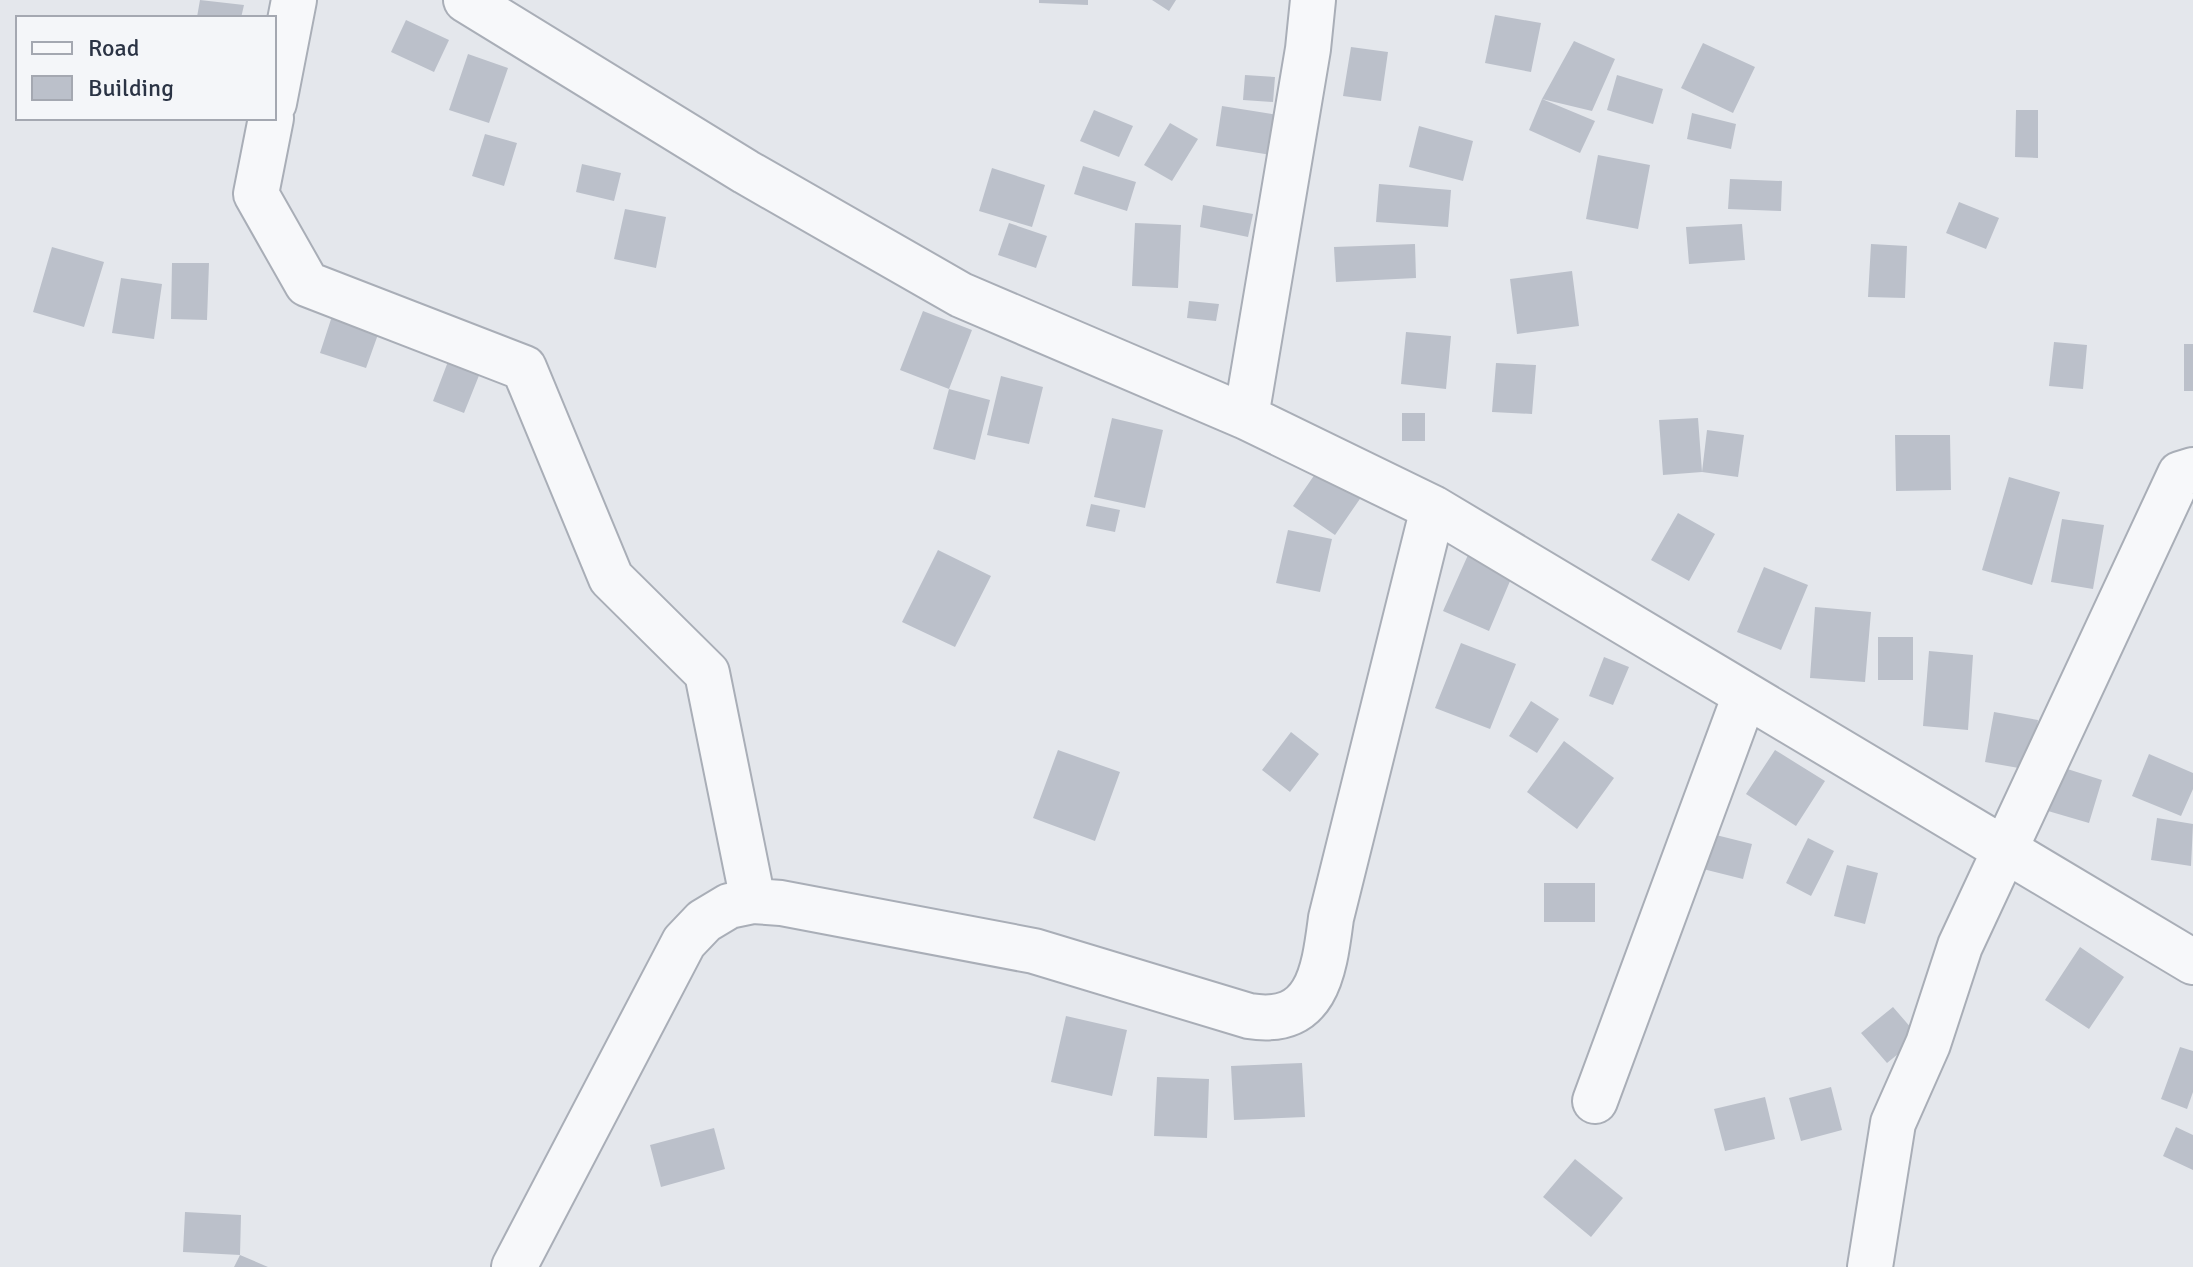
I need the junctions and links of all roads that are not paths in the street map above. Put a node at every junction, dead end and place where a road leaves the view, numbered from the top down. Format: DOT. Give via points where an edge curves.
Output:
graph roads {
  1 [pos="294,0"];
  2 [pos="466,0"];
  3 [pos="1313,0"];
  4 [pos="276,93"];
  5 [pos="271,120"];
  6 [pos="1246,417"];
  7 [pos="2193,470"];
  8 [pos="1433,508"];
  9 [pos="1745,695"];
  10 [pos="2004,851"];
  11 [pos="753,901"];
  12 [pos="2193,962"];
  13 [pos="1595,1101"];
  14 [pos="514,1267"];
  15 [pos="1870,1267"];
  1 -- 4 [label="street"];
  2 -- 6 [label="street" via="746,172 961,295"];
  3 -- 6 [label="street"];
  5 -- 11 [label="street" via="256,194 307,284 524,368 611,578 707,673"];
  6 -- 8 [label="street"];
  7 -- 10 [label="street" via="2180,474"];
  8 -- 9 [label="street"];
  8 -- 11 [label="street" via="1331,918 1323,969 1298,1009 1274,1018 1249,1016 1034,951 808,906"];
  9 -- 10 [label="street"];
  9 -- 13 [label="street"];
  10 -- 12 [label="street"];
  10 -- 15 [label="street" via="1960,946 1928,1044 1893,1123"];
  11 -- 14 [label="street" via="729,906 684,942"];
}
